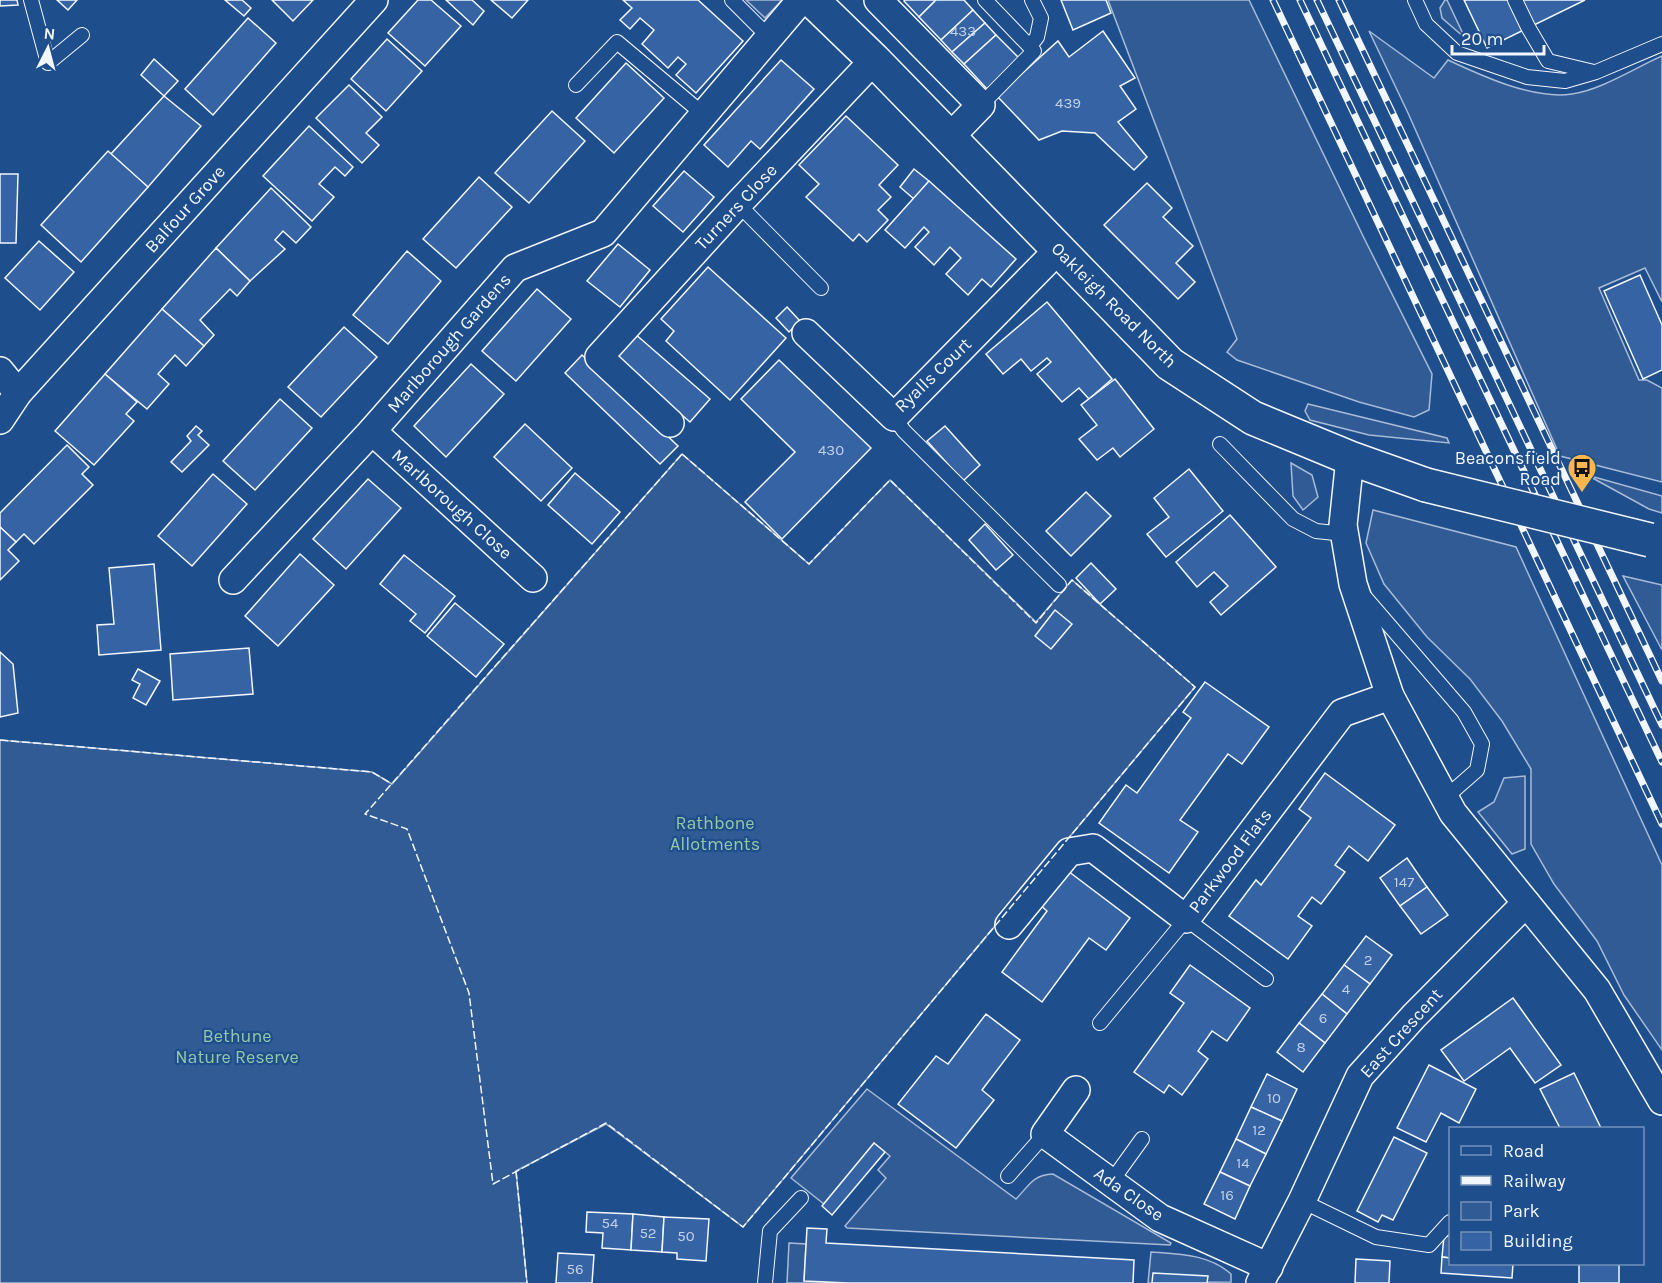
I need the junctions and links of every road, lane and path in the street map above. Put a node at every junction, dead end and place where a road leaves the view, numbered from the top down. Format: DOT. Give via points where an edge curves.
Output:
graph roads {
  1 [pos="31,0"];
  2 [pos="374,0"];
  3 [pos="732,0"];
  4 [pos="801,0"];
  5 [pos="812,0"];
  6 [pos="878,0"];
  7 [pos="985,0"];
  8 [pos="1032,0"];
  9 [pos="1415,0"];
  10 [pos="1515,0"];
  11 [pos="82,35"];
  12 [pos="769,37"];
  13 [pos="1662,44"];
  14 [pos="1030,46"];
  15 [pos="874,60"];
  16 [pos="1596,72"];
  17 [pos="576,85"];
  18 [pos="981,105"];
  19 [pos="703,114"];
  20 [pos="950,137"];
  21 [pos="738,204"];
  22 [pos="1058,250"];
  23 [pos="821,288"];
  24 [pos="806,333"];
  25 [pos="0,371"];
  26 [pos="18,393"];
  27 [pos="894,417"];
  28 [pos="0,420"];
  29 [pos="670,423"];
  30 [pos="372,431"];
  31 [pos="1220,444"];
  32 [pos="1350,458"];
  33 [pos="1344,534"];
  34 [pos="1656,543"];
  35 [pos="533,578"];
  36 [pos="233,580"];
  37 [pos="1353,584"];
  38 [pos="1059,585"];
  39 [pos="1390,696"];
  40 [pos="1445,798"];
  41 [pos="1526,903"];
  42 [pos="1186,919"];
  43 [pos="1009,925"];
  44 [pos="1266,979"];
  45 [pos="1100,1023"];
  46 [pos="1076,1090"];
  47 [pos="1662,1101"];
  48 [pos="1045,1134"];
  49 [pos="1142,1139"];
  50 [pos="1008,1176"];
  51 [pos="1111,1182"];
  52 [pos="801,1198"];
  53 [pos="1302,1201"];
  54 [pos="1449,1223"];
  55 [pos="1264,1275"];
  56 [pos="765,1283"];
  1 -- 11 [label="lane" via="48,63"];
  2 -- 26 [label="street, Balfour Grove"];
  3 -- 12 [label="lane"];
  4 -- 12 [label="street, Marlborough Gardens"];
  5 -- 15 [label="main road, Oakleigh Road North"];
  6 -- 18 [label="street"];
  7 -- 14 [label="lane"];
  8 -- 14 [label="lane" via="1041,18 1037,37"];
  9 -- 16 [label="lane" via="1426,24 1457,53 1527,77 1565,81"];
  10 -- 16 [label="lane" via="1548,61"];
  12 -- 19 [label="street, Marlborough Gardens"];
  13 -- 16 [label="lane"];
  14 -- 18 [label="lane" via="1034,51"];
  15 -- 20 [label="main road, Oakleigh Road North"];
  15 -- 21 [label="street, Turners Close"];
  17 -- 19 [label="lane" via="617,42"];
  18 -- 20 [label="street"];
  19 -- 30 [label="street, Marlborough Gardens" via="603,233 515,268"];
  20 -- 22 [label="main road, Oakleigh Road North"];
  21 -- 23 [label="lane"];
  21 -- 29 [label="street, Turners Close" via="599,357"];
  22 -- 27 [label="street, Ryalls Court"];
  22 -- 32 [label="main road, Oakleigh Road North" via="1170,364 1253,418"];
  24 -- 27 [label="street, Ryalls Court"];
  25 -- 26 [label="street"];
  26 -- 28 [label="street, Balfour Grove"];
  27 -- 38 [label="lane"];
  30 -- 35 [label="street, Marlborough Close"];
  30 -- 36 [label="street, Marlborough Gardens"];
  31 -- 33 [label="lane" via="1293,519 1316,531"];
  32 -- 33 [label="street"];
  32 -- 34 [label="main road, Oakleigh Road North, bridge" via="1426,485"];
  33 -- 37 [label="street"];
  37 -- 39 [label="street"];
  37 -- 40 [label="lane" via="1464,712 1482,744 1477,770"];
  39 -- 40 [label="street"];
  39 -- 42 [label="street, Parkwood Flats" via="1342,713"];
  40 -- 41 [label="street"];
  41 -- 47 [label="street" via="1598,990"];
  41 -- 53 [label="street, East Crescent" via="1413,1016 1360,1076"];
  42 -- 43 [label="street, Parkwood Flats" via="1093,848 1069,852"];
  42 -- 44 [label="lane"];
  42 -- 45 [label="lane"];
  46 -- 48 [label="street"];
  48 -- 50 [label="lane"];
  48 -- 51 [label="street, Ada Close"];
  49 -- 51 [label="lane"];
  51 -- 55 [label="street, Ada Close" via="1160,1218"];
  52 -- 56 [label="lane" via="770,1231"];
  53 -- 54 [label="lane" via="1376,1237 1429,1245"];
  53 -- 55 [label="street, East Crescent"];
}
